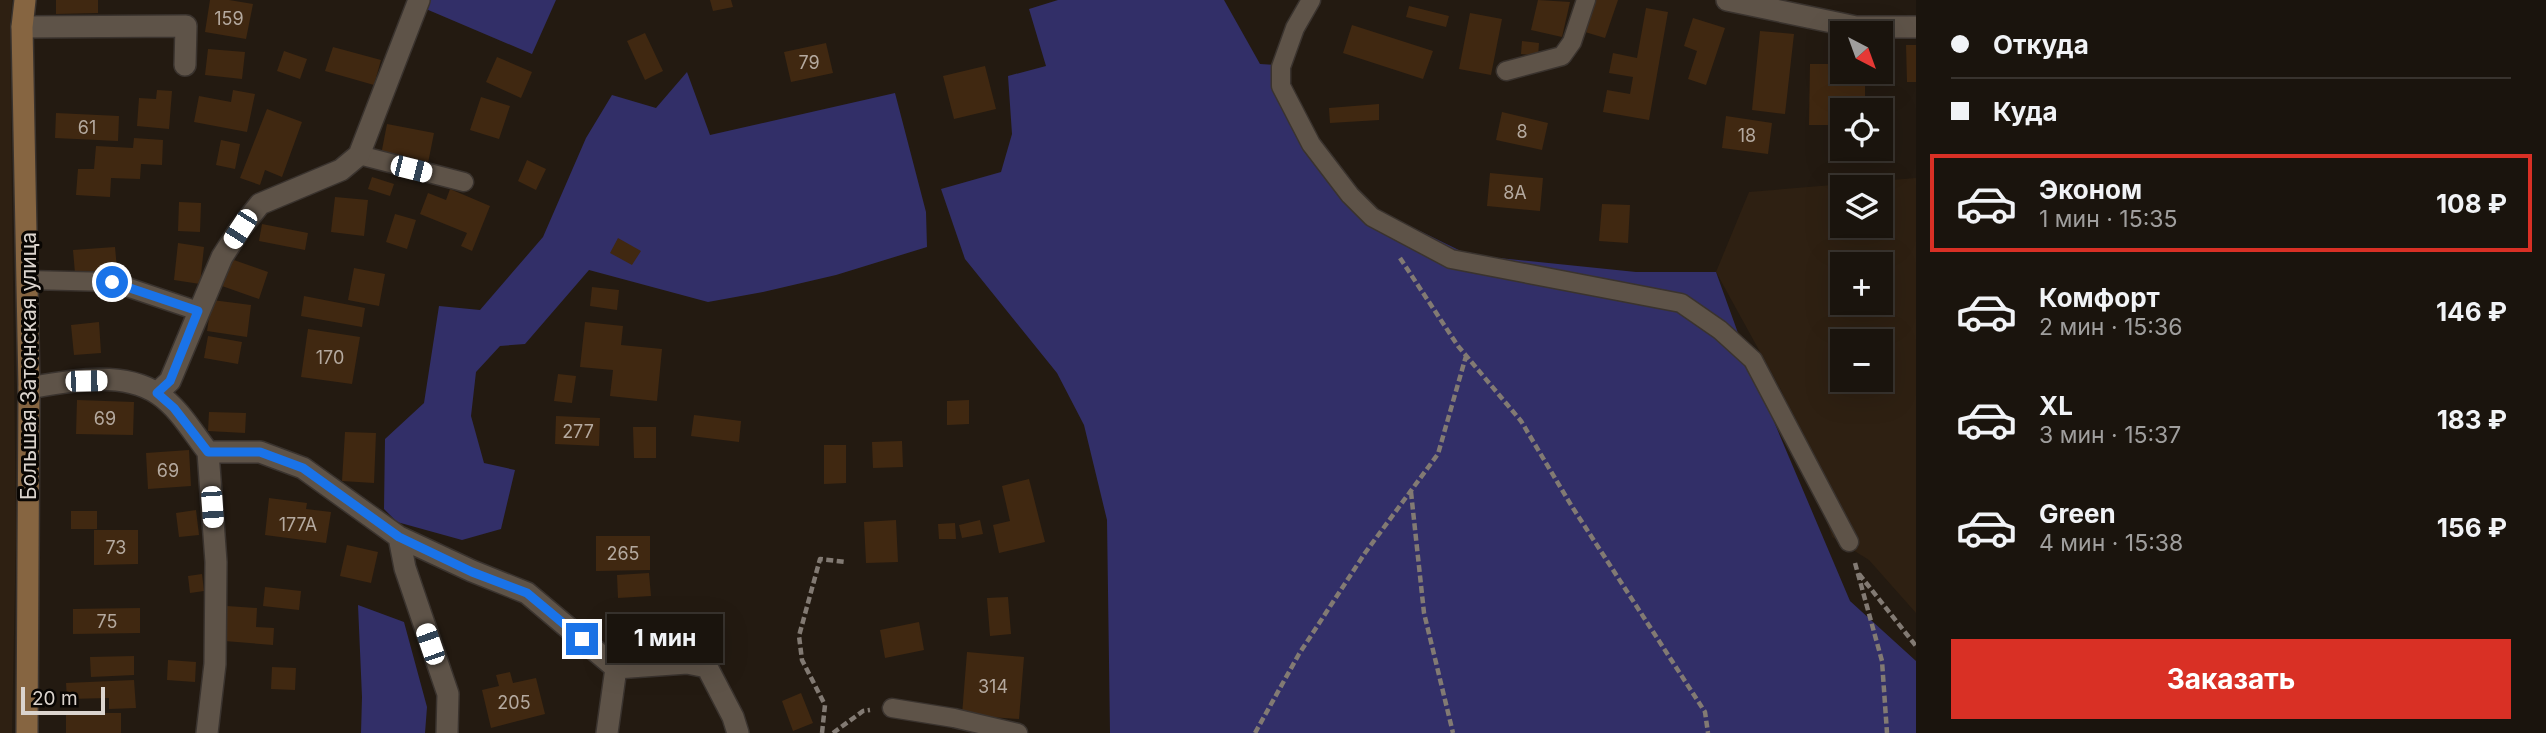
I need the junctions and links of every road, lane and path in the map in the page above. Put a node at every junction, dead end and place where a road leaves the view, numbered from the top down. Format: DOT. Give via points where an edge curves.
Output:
graph roads {
  1 [pos="25,0"];
  2 [pos="419,0"];
  3 [pos="1311,0"];
  4 [pos="1586,0"];
  5 [pos="1727,0"];
  6 [pos="22,27"];
  7 [pos="1916,27"];
  8 [pos="185,65"];
  9 [pos="1506,71"];
  10 [pos="359,155"];
  11 [pos="464,182"];
  12 [pos="1372,217"];
  13 [pos="28,280"];
  14 [pos="198,311"];
  15 [pos="1466,356"];
  16 [pos="29,388"];
  17 [pos="157,393"];
  18 [pos="208,452"];
  19 [pos="1410,491"];
  20 [pos="399,537"];
  21 [pos="1849,542"];
  22 [pos="846,562"];
  23 [pos="1857,570"];
  24 [pos="1916,646"];
  25 [pos="615,668"];
  26 [pos="892,708"];
  27 [pos="27,733"];
  28 [pos="207,733"];
  29 [pos="447,733"];
  30 [pos="607,733"];
  31 [pos="738,733"];
  32 [pos="822,733"];
  33 [pos="833,733"];
  34 [pos="1018,733"];
  35 [pos="1255,733"];
  36 [pos="1453,733"];
  37 [pos="1708,733"];
  38 [pos="1887,733"];
  1 -- 6 [label="street, Большая Затонская улица"];
  2 -- 10 [label="street"];
  3 -- 12 [label="lane" via="1280,67 1281,86 1311,144"];
  4 -- 9 [label="lane" via="1572,42 1562,56"];
  5 -- 7 [label="street" via="1856,27"];
  6 -- 8 [label="street" via="186,26"];
  6 -- 13 [label="street, Большая Затонская улица"];
  10 -- 11 [label="lane"];
  10 -- 14 [label="street" via="341,170 260,204 222,257"];
  12 -- 15 [label="path"];
  12 -- 21 [label="lane" via="1451,259 1681,303 1752,360"];
  13 -- 14 [label="lane" via="112,282"];
  13 -- 16 [label="street, Большая Затонская улица"];
  14 -- 17 [label="street" via="170,381"];
  15 -- 19 [label="path" via="1438,454"];
  15 -- 37 [label="path" via="1521,421 1704,712"];
  16 -- 17 [label="street" via="67,381 125,380"];
  16 -- 27 [label="street, Большая Затонская улица"];
  17 -- 18 [label="street"];
  18 -- 20 [label="street" via="260,452 303,468"];
  18 -- 28 [label="street" via="216,575 215,664"];
  19 -- 35 [label="path" via="1299,654"];
  19 -- 36 [label="path" via="1424,613"];
  20 -- 25 [label="street" via="527,593"];
  20 -- 29 [label="street" via="405,568 448,694"];
  21 -- 23 [label="path"];
  22 -- 32 [label="path" via="820,559 800,636 802,660 825,705"];
  23 -- 24 [label="path"];
  23 -- 38 [label="path" via="1882,661"];
  25 -- 30 [label="street"];
  25 -- 31 [label="street" via="687,663 707,667"];
  26 -- 33 [label="path" via="863,711"];
  26 -- 34 [label="lane"];
}
